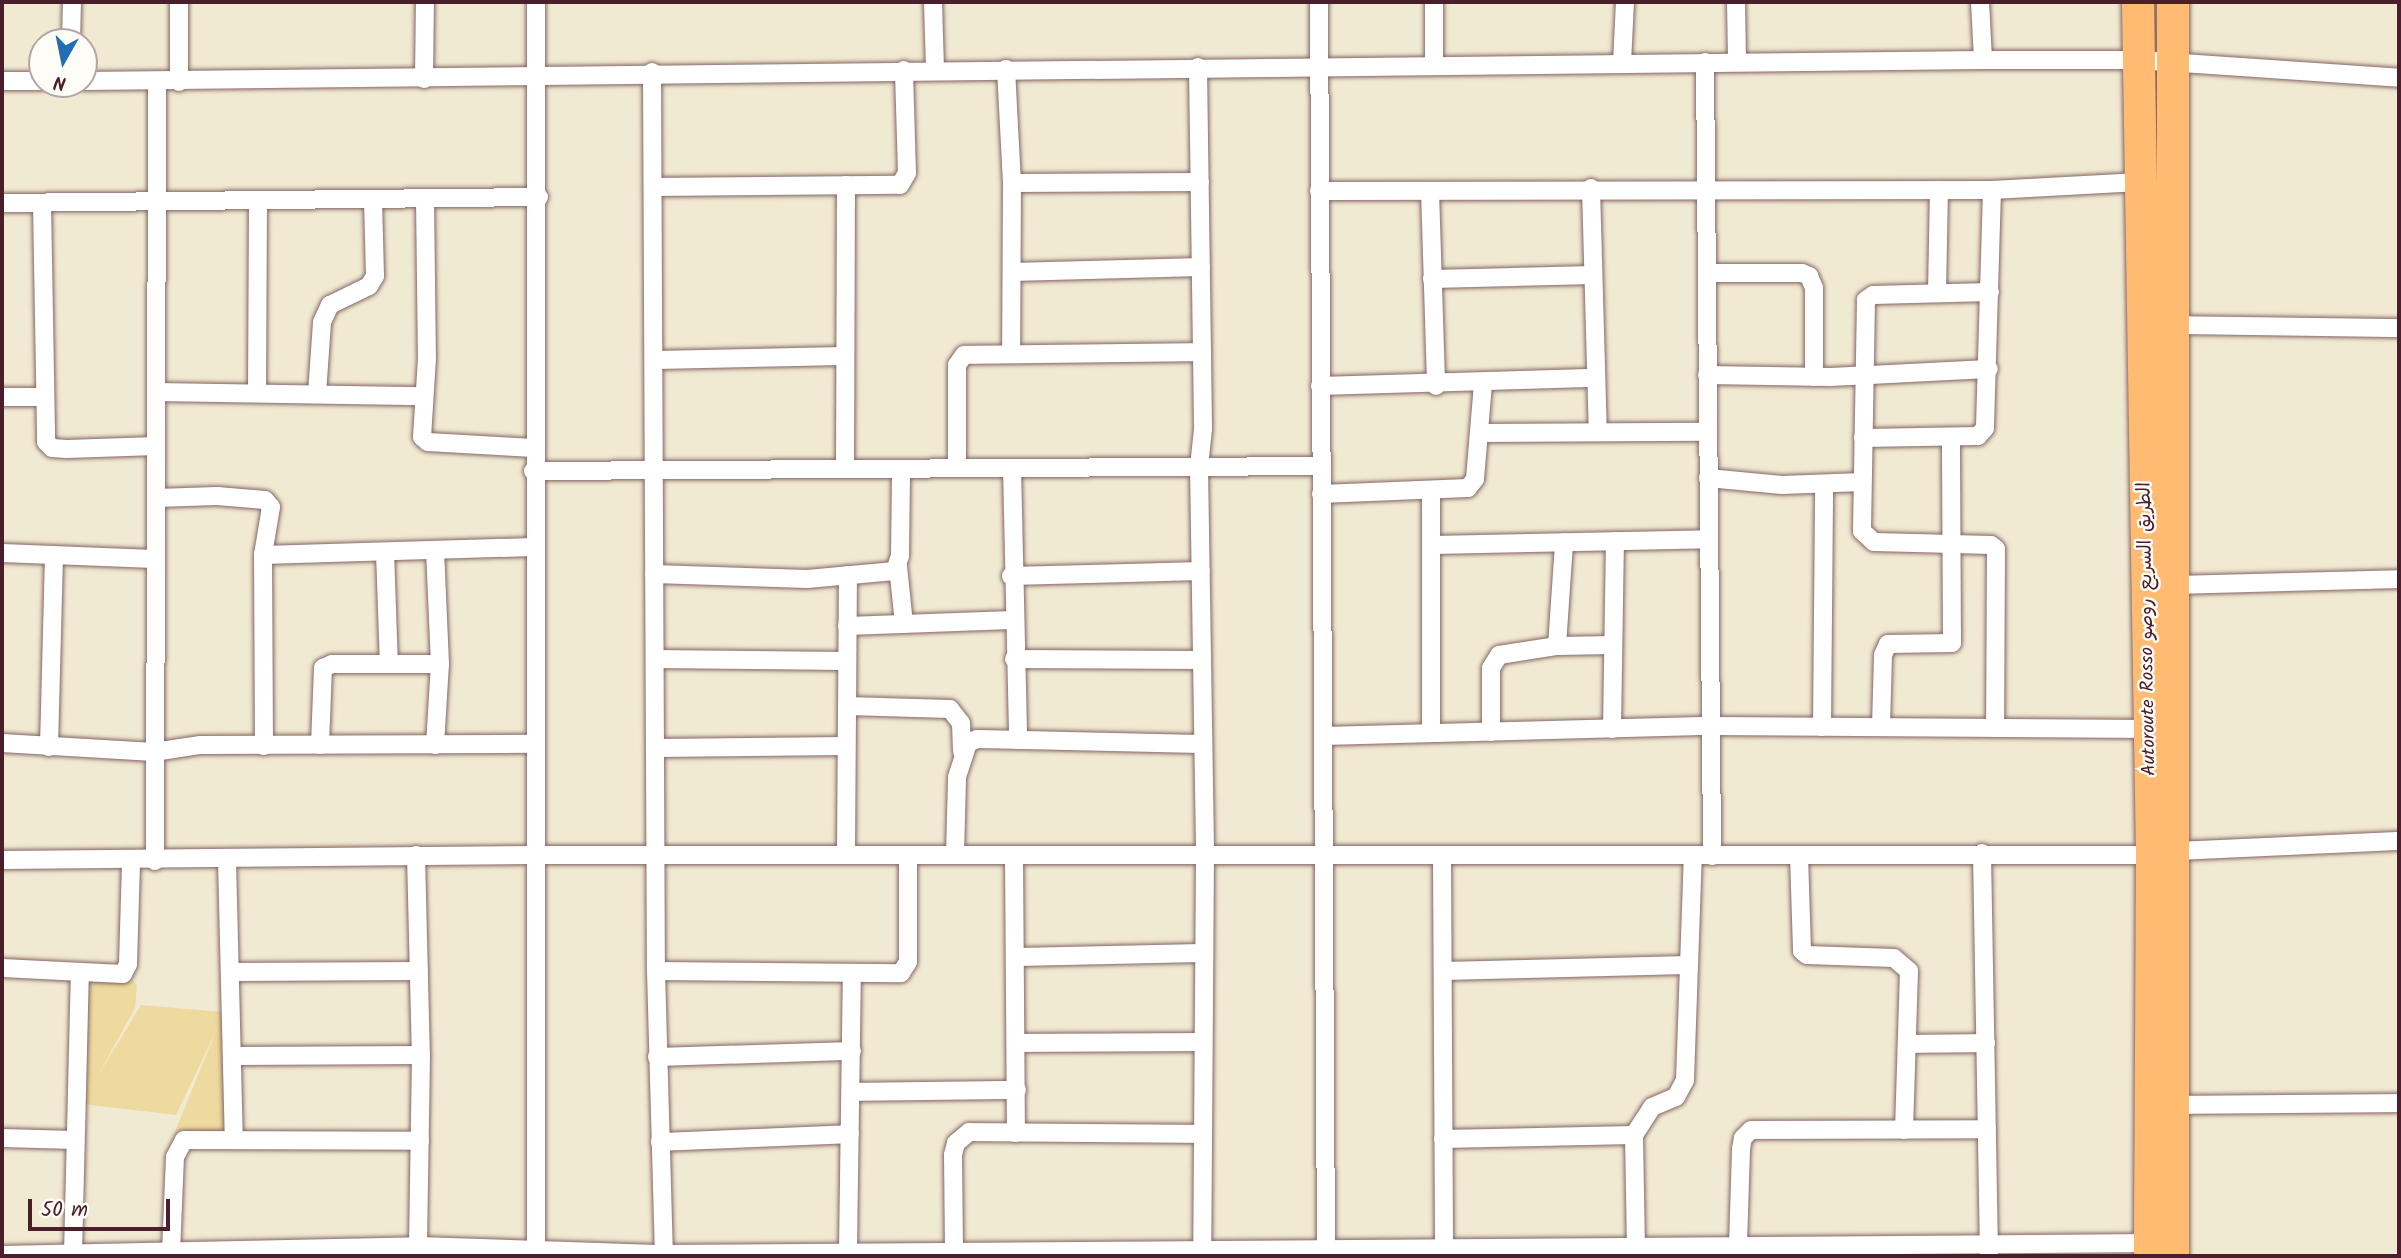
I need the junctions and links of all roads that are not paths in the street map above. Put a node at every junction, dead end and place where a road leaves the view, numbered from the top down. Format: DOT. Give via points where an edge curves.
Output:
graph roads {
  1 [pos="72,2"];
  2 [pos="179,2"];
  3 [pos="425,2"];
  4 [pos="537,2"];
  5 [pos="933,2"];
  6 [pos="1319,2"];
  7 [pos="1434,2"];
  8 [pos="1625,2"];
  9 [pos="1736,2"];
  10 [pos="1980,2"];
  11 [pos="2138,2"];
  12 [pos="2173,2"];
  13 [pos="71,28"];
  14 [pos="1983,60"];
  15 [pos="2138,60"];
  16 [pos="1705,62"];
  17 [pos="1737,62"];
  18 [pos="1622,63"];
  19 [pos="2174,63"];
  20 [pos="1434,65"];
  21 [pos="1318,66"];
  22 [pos="1198,67"];
  23 [pos="1006,68"];
  24 [pos="904,69"];
  25 [pos="935,69"];
  26 [pos="652,72"];
  27 [pos="538,76"];
  28 [pos="2399,78"];
  29 [pos="424,79"];
  30 [pos="2,81"];
  31 [pos="28,81"];
  32 [pos="98,81"];
  33 [pos="158,81"];
  34 [pos="179,82"];
  35 [pos="1200,182"];
  36 [pos="2140,182"];
  37 [pos="1012,183"];
  38 [pos="846,186"];
  39 [pos="653,187"];
  40 [pos="1706,187"];
  41 [pos="1591,188"];
  42 [pos="1939,190"];
  43 [pos="1992,190"];
  44 [pos="1319,191"];
  45 [pos="1430,191"];
  46 [pos="539,197"];
  47 [pos="425,199"];
  48 [pos="155,200"];
  49 [pos="373,200"];
  50 [pos="42,202"];
  51 [pos="258,202"];
  52 [pos="2,203"];
  53 [pos="1201,267"];
  54 [pos="1012,272"];
  55 [pos="1707,273"];
  56 [pos="1594,275"];
  57 [pos="1432,279"];
  58 [pos="1990,292"];
  59 [pos="1937,293"];
  60 [pos="2174,325"];
  61 [pos="2399,328"];
  62 [pos="1202,352"];
  63 [pos="1011,354"];
  64 [pos="845,356"];
  65 [pos="654,359"];
  66 [pos="1989,369"];
  67 [pos="1707,375"];
  68 [pos="1862,375"];
  69 [pos="1814,377"];
  70 [pos="1596,378"];
  71 [pos="1483,383"];
  72 [pos="1436,386"];
  73 [pos="1320,387"];
  74 [pos="156,392"];
  75 [pos="257,394"];
  76 [pos="317,394"];
  77 [pos="424,396"];
  78 [pos="2,397"];
  79 [pos="45,397"];
  80 [pos="1598,432"];
  81 [pos="1708,432"];
  82 [pos="1480,433"];
  83 [pos="1951,437"];
  84 [pos="1863,438"];
  85 [pos="156,446"];
  86 [pos="533,448"];
  87 [pos="1320,466"];
  88 [pos="1199,467"];
  89 [pos="957,468"];
  90 [pos="1012,468"];
  91 [pos="845,469"];
  92 [pos="901,469"];
  93 [pos="654,470"];
  94 [pos="533,471"];
  95 [pos="1708,478"];
  96 [pos="1862,482"];
  97 [pos="1824,484"];
  98 [pos="1431,491"];
  99 [pos="1321,494"];
  100 [pos="156,498"];
  101 [pos="1709,539"];
  102 [pos="1615,541"];
  103 [pos="1564,542"];
  104 [pos="1952,543"];
  105 [pos="1433,545"];
  106 [pos="533,547"];
  107 [pos="435,551"];
  108 [pos="385,552"];
  109 [pos="2,553"];
  110 [pos="263,555"];
  111 [pos="54,556"];
  112 [pos="154,559"];
  113 [pos="898,566"];
  114 [pos="1201,571"];
  115 [pos="654,574"];
  116 [pos="848,575"];
  117 [pos="1012,576"];
  118 [pos="2399,579"];
  119 [pos="2174,585"];
  120 [pos="1012,620"];
  121 [pos="904,624"];
  122 [pos="847,626"];
  123 [pos="1613,645"];
  124 [pos="1557,646"];
  125 [pos="655,659"];
  126 [pos="1013,659"];
  127 [pos="1202,660"];
  128 [pos="847,661"];
  129 [pos="388,664"];
  130 [pos="440,664"];
  131 [pos="847,706"];
  132 [pos="1711,726"];
  133 [pos="1822,727"];
  134 [pos="1881,727"];
  135 [pos="1995,728"];
  136 [pos="1612,729"];
  137 [pos="2150,729"];
  138 [pos="1491,732"];
  139 [pos="1431,733"];
  140 [pos="1322,736"];
  141 [pos="1018,740"];
  142 [pos="2,743"];
  143 [pos="534,744"];
  144 [pos="1203,744"];
  145 [pos="320,745"];
  146 [pos="435,745"];
  147 [pos="264,746"];
  148 [pos="846,746"];
  149 [pos="49,747"];
  150 [pos="655,748"];
  151 [pos="962,751"];
  152 [pos="154,752"];
  153 [pos="2399,841"];
  154 [pos="1982,853"];
  155 [pos="2163,853"];
  156 [pos="416,855"];
  157 [pos="534,855"];
  158 [pos="656,855"];
  159 [pos="846,855"];
  160 [pos="908,855"];
  161 [pos="955,855"];
  162 [pos="1014,855"];
  163 [pos="1205,855"];
  164 [pos="1323,855"];
  165 [pos="1442,855"];
  166 [pos="1693,855"];
  167 [pos="1800,855"];
  168 [pos="1712,856"];
  169 [pos="2,860"];
  170 [pos="227,860"];
  171 [pos="131,861"];
  172 [pos="155,861"];
  173 [pos="1204,953"];
  174 [pos="1015,957"];
  175 [pos="1689,965"];
  176 [pos="2,968"];
  177 [pos="419,971"];
  178 [pos="656,971"];
  179 [pos="1443,971"];
  180 [pos="230,972"];
  181 [pos="80,973"];
  182 [pos="852,974"];
  183 [pos="1203,1042"];
  184 [pos="1016,1043"];
  185 [pos="1986,1043"];
  186 [pos="1908,1044"];
  187 [pos="852,1051"];
  188 [pos="421,1055"];
  189 [pos="232,1056"];
  190 [pos="657,1057"];
  191 [pos="1017,1090"];
  192 [pos="852,1092"];
  193 [pos="2399,1103"];
  194 [pos="2174,1105"];
  195 [pos="1987,1129"];
  196 [pos="1904,1130"];
  197 [pos="1016,1133"];
  198 [pos="850,1134"];
  199 [pos="1203,1134"];
  200 [pos="1634,1135"];
  201 [pos="2,1138"];
  202 [pos="234,1138"];
  203 [pos="1443,1139"];
  204 [pos="74,1140"];
  205 [pos="420,1141"];
  206 [pos="660,1142"];
  207 [pos="1636,1245"];
  208 [pos="1738,1245"];
  209 [pos="1989,1249"];
  210 [pos="954,1250"];
  211 [pos="1800,1250"];
  212 [pos="419,1251"];
  213 [pos="848,1251"];
  214 [pos="1686,1251"];
  215 [pos="171,1252"];
  216 [pos="1202,1252"];
  217 [pos="1326,1252"];
  218 [pos="1444,1252"];
  219 [pos="2158,1252"];
  220 [pos="224,1253"];
  221 [pos="1010,1253"];
  222 [pos="73,1254"];
  223 [pos="126,1254"];
  224 [pos="901,1254"];
  225 [pos="2,1255"];
  226 [pos="536,1255"];
  227 [pos="664,1255"];
  1 -- 13 [label="street"];
  2 -- 34 [label="street"];
  3 -- 29 [label="street"];
  4 -- 27 [label="street"];
  5 -- 25 [label="street"];
  6 -- 21 [label="street"];
  7 -- 20 [label="street"];
  8 -- 18 [label="street"];
  9 -- 17 [label="street"];
  10 -- 14 [label="street"];
  11 -- 15 [label="highway, Autoroute Rosso الطريق السريع روصو"];
  12 -- 19 [label="highway, Autoroute Rosso الطريق السريع روصو"];
  14 -- 15 [label="street"];
  14 -- 17 [label="street"];
  15 -- 19 [label="street"];
  15 -- 36 [label="highway, Autoroute Rosso الطريق السريع روصو"];
  16 -- 17 [label="street"];
  16 -- 18 [label="street"];
  16 -- 40 [label="street"];
  18 -- 20 [label="street"];
  19 -- 28 [label="street"];
  19 -- 60 [label="highway, Autoroute Rosso الطريق السريع روصو"];
  20 -- 21 [label="street"];
  21 -- 22 [label="street"];
  21 -- 44 [label="street"];
  22 -- 23 [label="street"];
  22 -- 35 [label="street"];
  23 -- 25 [label="street"];
  23 -- 37 [label="street"];
  24 -- 25 [label="street"];
  24 -- 26 [label="street"];
  24 -- 38 [label="street" via="904,181 900,185"];
  26 -- 27 [label="street"];
  26 -- 39 [label="street"];
  27 -- 29 [label="street"];
  27 -- 46 [label="street"];
  29 -- 34 [label="street"];
  30 -- 31 [label="street"];
  32 -- 33 [label="street"];
  33 -- 34 [label="street"];
  33 -- 48 [label="street"];
  35 -- 37 [label="street"];
  35 -- 53 [label="street"];
  36 -- 43 [label="street"];
  36 -- 137 [label="highway, Autoroute Rosso الطريق السريع روصو"];
  37 -- 54 [label="street"];
  38 -- 39 [label="street"];
  38 -- 64 [label="street"];
  39 -- 65 [label="street"];
  40 -- 41 [label="street"];
  40 -- 42 [label="street"];
  40 -- 55 [label="street"];
  41 -- 45 [label="street"];
  41 -- 56 [label="street"];
  42 -- 43 [label="street"];
  42 -- 59 [label="street"];
  43 -- 58 [label="street"];
  44 -- 45 [label="street"];
  44 -- 73 [label="street"];
  45 -- 57 [label="street"];
  46 -- 47 [label="street"];
  46 -- 86 [label="street"];
  47 -- 49 [label="street"];
  47 -- 77 [label="street"];
  48 -- 50 [label="street"];
  48 -- 51 [label="street"];
  48 -- 74 [label="street"];
  49 -- 51 [label="street"];
  49 -- 76 [label="street" via="375,276 369,286 330,305 323,322"];
  50 -- 52 [label="street"];
  50 -- 79 [label="street"];
  51 -- 75 [label="street"];
  53 -- 54 [label="street"];
  53 -- 62 [label="street"];
  54 -- 63 [label="street"];
  55 -- 67 [label="street"];
  55 -- 69 [label="street" via="1809,276 1814,288"];
  56 -- 57 [label="street"];
  56 -- 70 [label="street"];
  57 -- 72 [label="street"];
  58 -- 59 [label="street"];
  58 -- 66 [label="street"];
  59 -- 68 [label="street" via="1866,299"];
  60 -- 61 [label="street"];
  60 -- 119 [label="highway, Autoroute Rosso الطريق السريع روصو"];
  62 -- 63 [label="street"];
  62 -- 88 [label="street"];
  63 -- 89 [label="street" via="964,355 958,361"];
  64 -- 65 [label="street"];
  64 -- 91 [label="street"];
  65 -- 93 [label="street"];
  66 -- 68 [label="street"];
  66 -- 83 [label="street" via="1985,428 1978,436"];
  67 -- 69 [label="street"];
  67 -- 81 [label="street"];
  68 -- 69 [label="street"];
  68 -- 84 [label="street"];
  70 -- 71 [label="street"];
  70 -- 80 [label="street"];
  71 -- 72 [label="street"];
  71 -- 82 [label="street"];
  72 -- 73 [label="street"];
  73 -- 87 [label="street"];
  74 -- 75 [label="street"];
  74 -- 85 [label="street"];
  75 -- 76 [label="street"];
  76 -- 77 [label="street"];
  77 -- 86 [label="street" via="421,430 428,442"];
  78 -- 79 [label="street"];
  79 -- 85 [label="street" via="45,436 52,448"];
  80 -- 81 [label="street"];
  80 -- 82 [label="street"];
  81 -- 95 [label="street"];
  82 -- 98 [label="street" via="1475,480 1468,488"];
  83 -- 84 [label="street"];
  83 -- 104 [label="street"];
  84 -- 96 [label="street"];
  85 -- 100 [label="street"];
  86 -- 94 [label="street"];
  87 -- 88 [label="street"];
  87 -- 99 [label="street"];
  88 -- 90 [label="street"];
  88 -- 114 [label="street"];
  89 -- 90 [label="street"];
  89 -- 92 [label="street"];
  90 -- 117 [label="street"];
  91 -- 92 [label="street"];
  91 -- 93 [label="street"];
  92 -- 113 [label="street"];
  93 -- 94 [label="street"];
  93 -- 115 [label="street"];
  94 -- 106 [label="street"];
  95 -- 97 [label="street"];
  95 -- 101 [label="street"];
  96 -- 97 [label="street"];
  96 -- 104 [label="street" via="1862,531 1869,541"];
  97 -- 133 [label="street"];
  98 -- 99 [label="street"];
  98 -- 105 [label="street"];
  99 -- 140 [label="street"];
  100 -- 110 [label="street" via="265,500 272,515"];
  100 -- 112 [label="street"];
  101 -- 102 [label="street"];
  101 -- 132 [label="street"];
  102 -- 103 [label="street"];
  102 -- 123 [label="street"];
  103 -- 105 [label="street"];
  103 -- 124 [label="street"];
  104 -- 134 [label="street" via="1952,643 1888,644 1883,655"];
  104 -- 135 [label="street" via="1990,545 1999,555"];
  105 -- 139 [label="street"];
  106 -- 107 [label="street"];
  106 -- 143 [label="street"];
  107 -- 108 [label="street"];
  107 -- 130 [label="street"];
  108 -- 110 [label="street"];
  108 -- 129 [label="street"];
  109 -- 111 [label="street"];
  110 -- 147 [label="street"];
  111 -- 112 [label="street"];
  111 -- 149 [label="street"];
  112 -- 152 [label="street"];
  113 -- 116 [label="street" via="895,571"];
  113 -- 121 [label="street"];
  114 -- 117 [label="street"];
  114 -- 127 [label="street"];
  115 -- 116 [label="street" via="807,579"];
  115 -- 125 [label="street"];
  116 -- 122 [label="street"];
  117 -- 120 [label="street"];
  118 -- 119 [label="street"];
  119 -- 155 [label="highway, Autoroute Rosso الطريق السريع روصو"];
  120 -- 121 [label="street"];
  120 -- 126 [label="street"];
  121 -- 122 [label="street"];
  122 -- 128 [label="street"];
  123 -- 124 [label="street"];
  123 -- 136 [label="street"];
  124 -- 138 [label="street" via="1499,655 1493,661"];
  125 -- 128 [label="street"];
  125 -- 150 [label="street"];
  126 -- 127 [label="street"];
  126 -- 141 [label="street"];
  127 -- 144 [label="street"];
  128 -- 131 [label="street"];
  129 -- 130 [label="street"];
  129 -- 145 [label="street" via="323,668"];
  130 -- 146 [label="street"];
  131 -- 148 [label="street"];
  131 -- 151 [label="street" via="950,709 961,723"];
  132 -- 133 [label="street"];
  132 -- 136 [label="street"];
  132 -- 168 [label="street"];
  133 -- 134 [label="street"];
  134 -- 135 [label="street"];
  135 -- 137 [label="street"];
  136 -- 138 [label="street"];
  137 -- 155 [label="highway, Autoroute Rosso الطريق السريع روصو"];
  138 -- 139 [label="street"];
  139 -- 140 [label="street"];
  140 -- 164 [label="street"];
  141 -- 144 [label="street"];
  141 -- 151 [label="street" via="977,739"];
  142 -- 149 [label="street"];
  143 -- 146 [label="street"];
  143 -- 157 [label="street"];
  144 -- 163 [label="street"];
  145 -- 146 [label="street"];
  145 -- 147 [label="street"];
  147 -- 152 [label="street" via="200,745"];
  148 -- 150 [label="street"];
  148 -- 159 [label="street"];
  149 -- 152 [label="street"];
  150 -- 158 [label="street"];
  151 -- 161 [label="street"];
  152 -- 172 [label="street"];
  153 -- 155 [label="street"];
  154 -- 155 [label="street"];
  154 -- 167 [label="street"];
  154 -- 185 [label="street"];
  155 -- 194 [label="highway, Autoroute Rosso الطريق السريع روصو"];
  155 -- 219 [label="highway, Autoroute Rosso الطريق السريع روصو"];
  156 -- 157 [label="street"];
  156 -- 170 [label="street"];
  156 -- 177 [label="street"];
  157 -- 158 [label="street"];
  157 -- 226 [label="street"];
  158 -- 159 [label="street"];
  158 -- 178 [label="street"];
  159 -- 160 [label="street"];
  160 -- 161 [label="street"];
  160 -- 182 [label="street" via="908,962 901,973"];
  161 -- 162 [label="street"];
  162 -- 163 [label="street"];
  162 -- 174 [label="street"];
  163 -- 164 [label="street"];
  163 -- 173 [label="street"];
  164 -- 165 [label="street"];
  164 -- 217 [label="street"];
  165 -- 166 [label="street"];
  165 -- 179 [label="street"];
  166 -- 168 [label="street"];
  166 -- 175 [label="street"];
  167 -- 168 [label="street"];
  167 -- 186 [label="street" via="1799,948 1807,955 1902,961 1911,985"];
  169 -- 171 [label="street"];
  170 -- 172 [label="street"];
  170 -- 180 [label="street"];
  171 -- 172 [label="street"];
  171 -- 181 [label="street" via="126,970 120,976"];
  173 -- 174 [label="street"];
  173 -- 183 [label="street"];
  174 -- 184 [label="street"];
  175 -- 179 [label="street"];
  175 -- 200 [label="street" via="1684,1087 1676,1097 1652,1107"];
  176 -- 181 [label="street"];
  177 -- 180 [label="street"];
  177 -- 188 [label="street"];
  178 -- 182 [label="street"];
  178 -- 190 [label="street"];
  179 -- 203 [label="street"];
  180 -- 189 [label="street"];
  181 -- 204 [label="street"];
  182 -- 187 [label="street"];
  183 -- 184 [label="street"];
  183 -- 199 [label="street"];
  184 -- 191 [label="street"];
  185 -- 186 [label="street"];
  185 -- 195 [label="street"];
  186 -- 196 [label="street"];
  187 -- 190 [label="street"];
  187 -- 192 [label="street"];
  188 -- 189 [label="street"];
  188 -- 205 [label="street"];
  189 -- 202 [label="street"];
  190 -- 206 [label="street"];
  191 -- 192 [label="street"];
  191 -- 197 [label="street"];
  192 -- 198 [label="street"];
  193 -- 194 [label="street"];
  194 -- 219 [label="highway, Autoroute Rosso الطريق السريع روصو"];
  195 -- 196 [label="street"];
  195 -- 209 [label="street"];
  196 -- 208 [label="street" via="1746,1134 1741,1149"];
  197 -- 199 [label="street"];
  197 -- 210 [label="street" via="968,1132 956,1143"];
  198 -- 206 [label="street"];
  198 -- 213 [label="street"];
  199 -- 216 [label="street"];
  200 -- 203 [label="street"];
  200 -- 207 [label="street"];
  201 -- 204 [label="street"];
  202 -- 205 [label="street"];
  202 -- 215 [label="street" via="191,1137 178,1145"];
  203 -- 218 [label="street"];
  204 -- 222 [label="street"];
  205 -- 212 [label="street"];
  206 -- 227 [label="street"];
  207 -- 214 [label="street"];
  207 -- 218 [label="street"];
  208 -- 211 [label="street"];
  208 -- 214 [label="street"];
  209 -- 211 [label="street"];
  209 -- 219 [label="street"];
  210 -- 221 [label="street"];
  210 -- 224 [label="street"];
  212 -- 220 [label="street"];
  212 -- 226 [label="street"];
  213 -- 224 [label="street"];
  213 -- 227 [label="street"];
  215 -- 220 [label="street"];
  215 -- 223 [label="street"];
  216 -- 217 [label="street"];
  216 -- 221 [label="street"];
  217 -- 218 [label="street"];
  222 -- 223 [label="street"];
  222 -- 225 [label="street"];
  226 -- 227 [label="street"];
}
